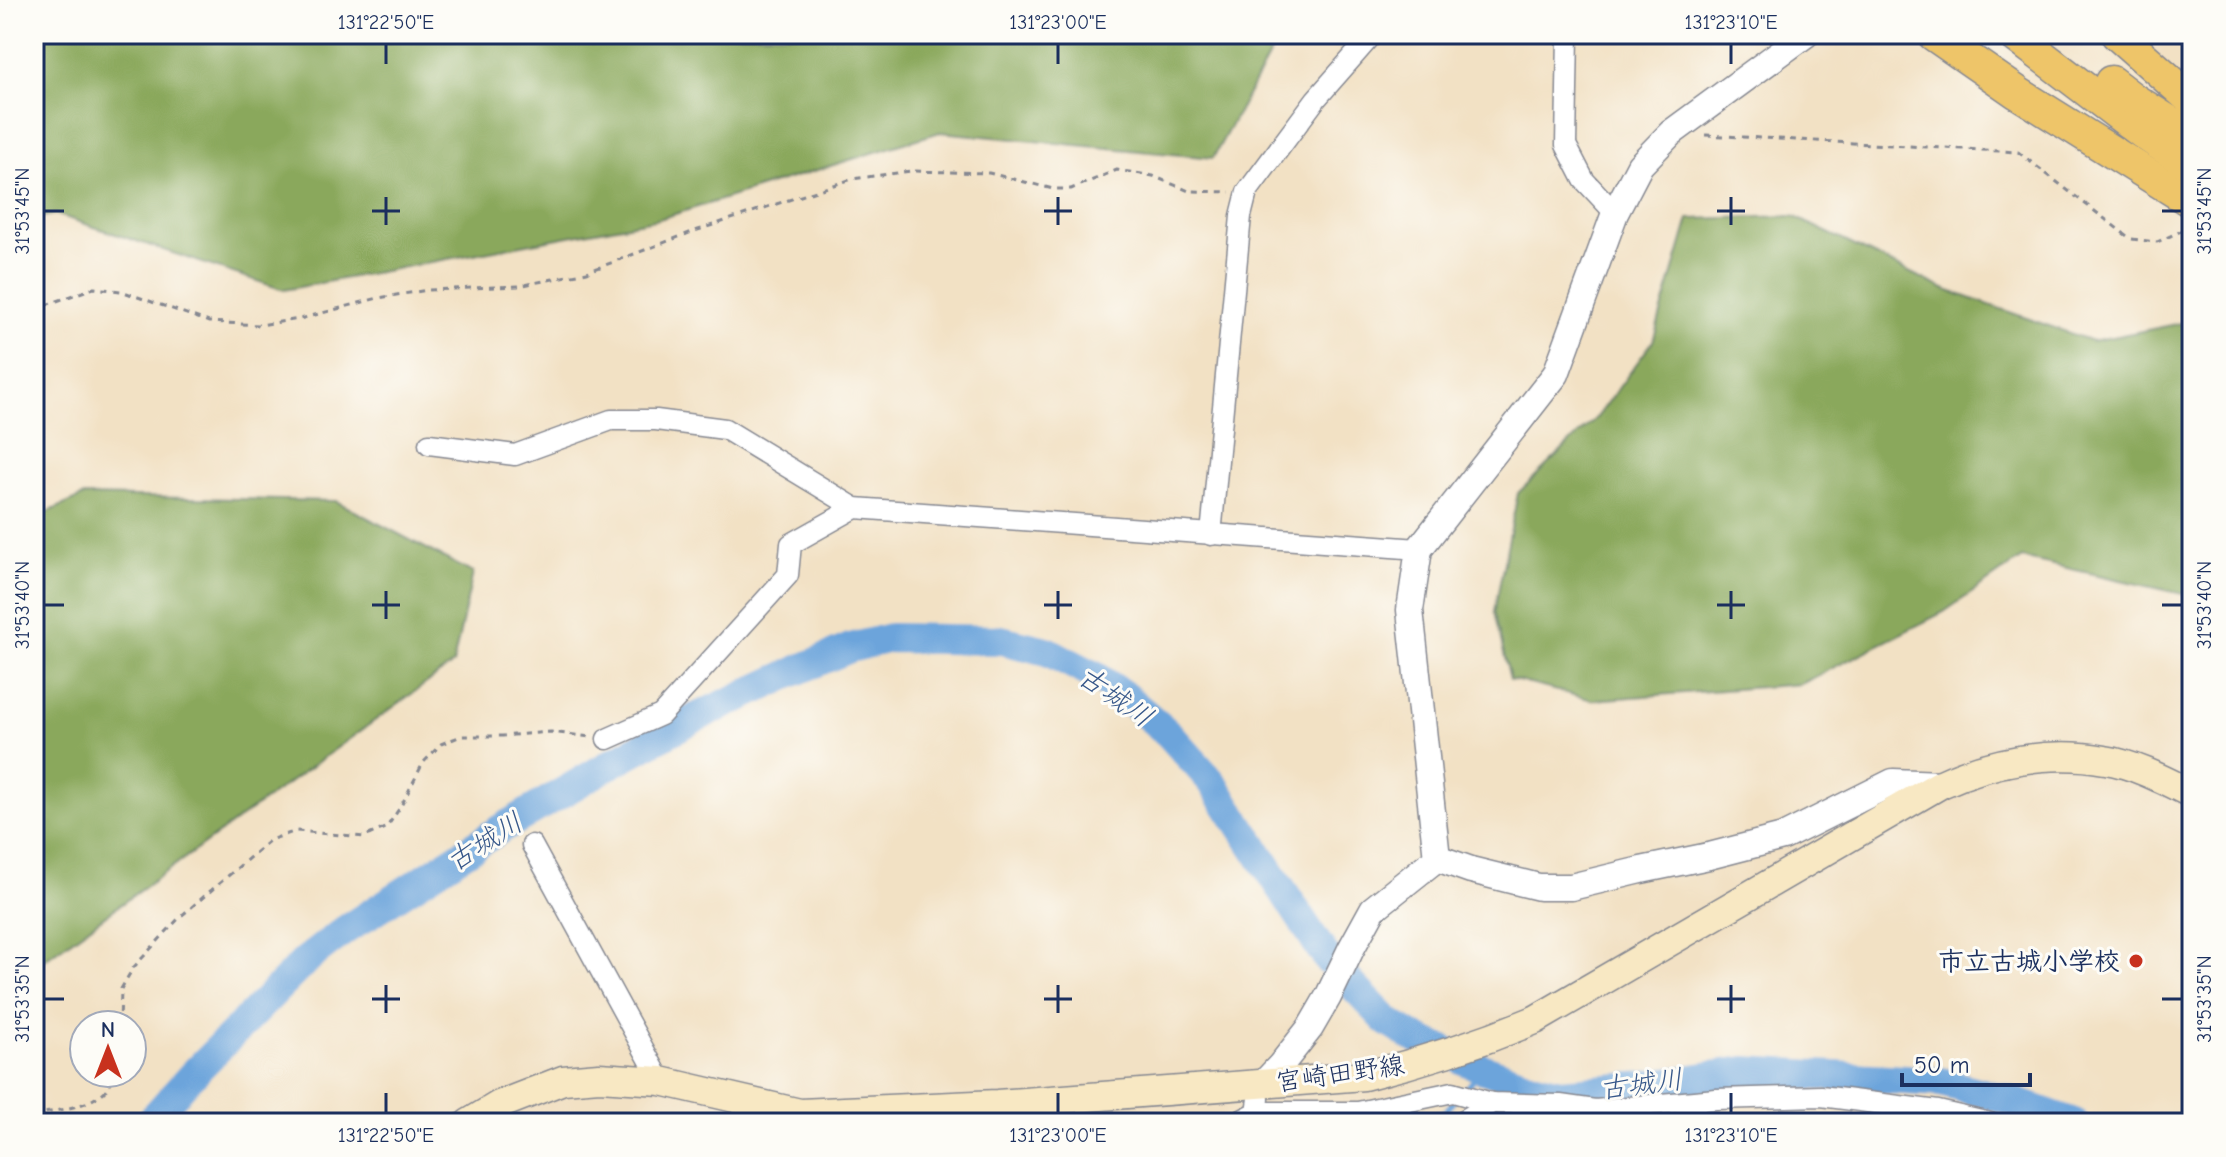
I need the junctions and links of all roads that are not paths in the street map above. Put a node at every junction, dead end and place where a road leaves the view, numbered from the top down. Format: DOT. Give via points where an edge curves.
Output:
graph roads {
  1 [pos="1373,34"];
  2 [pos="1568,34"];
  3 [pos="1806,34"];
  4 [pos="1933,34"];
  5 [pos="2013,34"];
  6 [pos="2048,34"];
  7 [pos="2117,34"];
  8 [pos="2192,100"];
  9 [pos="2192,136"];
  10 [pos="2192,166"];
  11 [pos="2192,202"];
  12 [pos="1615,213"];
  13 [pos="429,444"];
  14 [pos="855,508"];
  15 [pos="1211,535"];
  16 [pos="1419,549"];
  17 [pos="607,739"];
  18 [pos="1941,784"];
  19 [pos="2192,794"];
  20 [pos="532,845"];
  21 [pos="1437,858"];
  22 [pos="661,1081"];
  23 [pos="1263,1084"];
  24 [pos="1492,1103"];
  25 [pos="1257,1112"];
  26 [pos="469,1123"];
  27 [pos="1236,1123"];
  28 [pos="1459,1123"];
  29 [pos="1990,1123"];
  1 -- 15 [label="street" via="1316,99 1247,192"];
  2 -- 12 [label="street" via="1566,145 1584,180"];
  3 -- 12 [label="street" via="1671,133 1640,165"];
  4 -- 11 [label="main road"];
  5 -- 10 [label="main road"];
  6 -- 9 [label="main road"];
  7 -- 8 [label="main road"];
  12 -- 16 [label="street" via="1556,374"];
  13 -- 14 [label="street" via="515,455 611,420 725,429"];
  14 -- 15 [label="street"];
  14 -- 17 [label="street" via="791,544 788,575 661,715"];
  15 -- 16 [label="street"];
  16 -- 21 [label="street" via="1410,610"];
  18 -- 19 [label="main road, 宮崎田野線" via="2000,764 2065,755 2108,760"];
  18 -- 21 [label="street" via="1893,782 1783,837 1571,887 1539,887"];
  18 -- 23 [label="main road, 宮崎田野線" via="1535,1020 1424,1062 1364,1076"];
  20 -- 22 [label="street"];
  21 -- 23 [label="street" via="1373,909 1310,1028"];
  22 -- 23 [label="main road, 宮崎田野線" via="800,1113"];
  22 -- 26 [label="main road, 宮崎田野線" via="563,1080"];
  23 -- 25 [label="street"];
  24 -- 25 [label="street" via="1453,1092 1358,1112"];
  24 -- 28 [label="street"];
  24 -- 29 [label="street" via="1595,1110 1821,1096"];
  25 -- 27 [label="street"];
}
